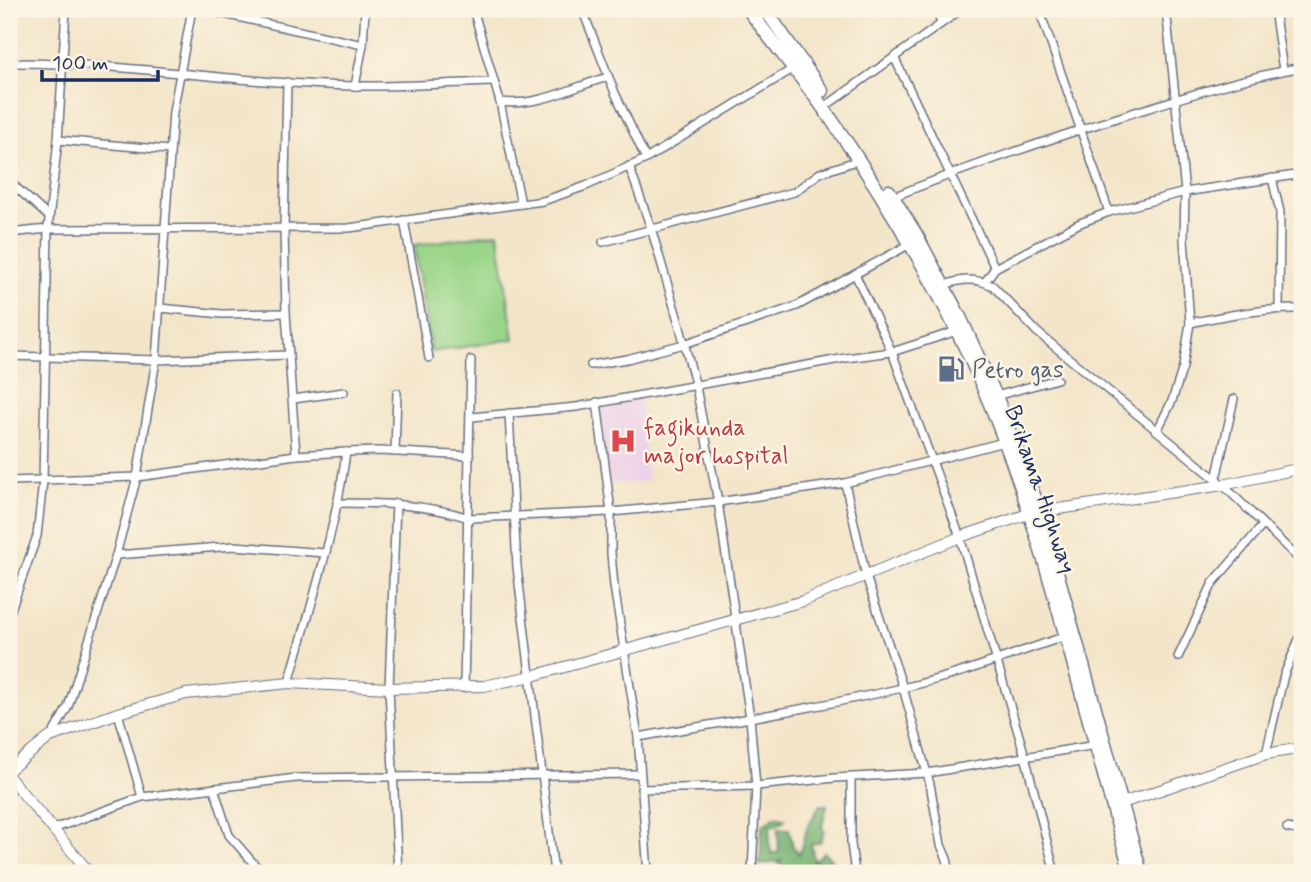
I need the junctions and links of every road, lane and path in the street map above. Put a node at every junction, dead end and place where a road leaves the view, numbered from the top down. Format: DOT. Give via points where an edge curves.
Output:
graph roads {
  1 [pos="66,9"];
  2 [pos="192,9"];
  3 [pos="201,9"];
  4 [pos="365,9"];
  5 [pos="473,9"];
  6 [pos="582,9"];
  7 [pos="748,9"];
  8 [pos="765,9"];
  9 [pos="936,9"];
  10 [pos="961,9"];
  11 [pos="1039,9"];
  12 [pos="1166,9"];
  13 [pos="1274,9"];
  14 [pos="941,23"];
  15 [pos="777,38"];
  16 [pos="363,45"];
  17 [pos="895,59"];
  18 [pos="16,63"];
  19 [pos="63,63"];
  20 [pos="1302,67"];
  21 [pos="795,68"];
  22 [pos="1283,70"];
  23 [pos="179,74"];
  24 [pos="608,77"];
  25 [pos="287,82"];
  26 [pos="494,82"];
  27 [pos="355,86"];
  28 [pos="1175,100"];
  29 [pos="500,102"];
  30 [pos="830,103"];
  31 [pos="1081,130"];
  32 [pos="58,140"];
  33 [pos="169,150"];
  34 [pos="646,159"];
  35 [pos="859,160"];
  36 [pos="629,166"];
  37 [pos="949,174"];
  38 [pos="1302,174"];
  39 [pos="1272,178"];
  40 [pos="9,181"];
  41 [pos="1185,192"];
  42 [pos="893,197"];
  43 [pos="521,204"];
  44 [pos="1109,212"];
  45 [pos="49,217"];
  46 [pos="404,220"];
  47 [pos="651,228"];
  48 [pos="48,229"];
  49 [pos="166,230"];
  50 [pos="284,230"];
  51 [pos="9,233"];
  52 [pos="603,242"];
  53 [pos="910,244"];
  54 [pos="995,268"];
  55 [pos="855,274"];
  56 [pos="985,282"];
  57 [pos="939,287"];
  58 [pos="160,308"];
  59 [pos="1279,309"];
  60 [pos="1302,309"];
  61 [pos="286,313"];
  62 [pos="1189,323"];
  63 [pos="957,331"];
  64 [pos="684,344"];
  65 [pos="892,352"];
  66 [pos="289,355"];
  67 [pos="9,356"];
  68 [pos="45,357"];
  69 [pos="429,358"];
  70 [pos="156,360"];
  71 [pos="471,360"];
  72 [pos="591,365"];
  73 [pos="1057,379"];
  74 [pos="696,387"];
  75 [pos="344,392"];
  76 [pos="397,393"];
  77 [pos="996,396"];
  78 [pos="293,399"];
  79 [pos="1234,399"];
  80 [pos="597,401"];
  81 [pos="509,413"];
  82 [pos="472,417"];
  83 [pos="1157,431"];
  84 [pos="1004,442"];
  85 [pos="346,452"];
  86 [pos="394,452"];
  87 [pos="296,455"];
  88 [pos="470,456"];
  89 [pos="932,459"];
  90 [pos="1302,468"];
  91 [pos="137,477"];
  92 [pos="9,481"];
  93 [pos="43,481"];
  94 [pos="1219,482"];
  95 [pos="845,483"];
  96 [pos="718,502"];
  97 [pos="337,503"];
  98 [pos="396,503"];
  99 [pos="611,512"];
  100 [pos="1036,512"];
  101 [pos="514,516"];
  102 [pos="469,519"];
  103 [pos="1263,525"];
  104 [pos="960,537"];
  105 [pos="325,553"];
  106 [pos="116,555"];
  107 [pos="1302,562"];
  108 [pos="866,576"];
  109 [pos="9,615"];
  110 [pos="736,620"];
  111 [pos="1302,632"];
  112 [pos="1066,636"];
  113 [pos="623,651"];
  114 [pos="1178,657"];
  115 [pos="996,659"];
  116 [pos="532,676"];
  117 [pos="289,683"];
  118 [pos="389,688"];
  119 [pos="464,688"];
  120 [pos="903,688"];
  121 [pos="118,713"];
  122 [pos="750,718"];
  123 [pos="50,737"];
  124 [pos="638,737"];
  125 [pos="1097,745"];
  126 [pos="1302,748"];
  127 [pos="1266,754"];
  128 [pos="1024,756"];
  129 [pos="9,770"];
  130 [pos="927,773"];
  131 [pos="640,774"];
  132 [pos="392,776"];
  133 [pos="544,776"];
  134 [pos="9,777"];
  135 [pos="851,778"];
  136 [pos="756,786"];
  137 [pos="214,788"];
  138 [pos="641,789"];
  139 [pos="142,797"];
  140 [pos="1122,803"];
  141 [pos="1287,828"];
  142 [pos="53,829"];
  143 [pos="1302,831"];
  144 [pos="90,873"];
  145 [pos="262,873"];
  146 [pos="398,873"];
  147 [pos="554,873"];
  148 [pos="648,873"];
  149 [pos="752,873"];
  150 [pos="855,873"];
  151 [pos="950,873"];
  152 [pos="1055,873"];
  153 [pos="1131,873"];
  154 [pos="1141,873"];
  1 -- 19 [label="street"];
  2 -- 23 [label="street"];
  3 -- 16 [label="street"];
  4 -- 16 [label="street"];
  5 -- 26 [label="street"];
  6 -- 24 [label="street"];
  7 -- 15 [label="highway, Brikama Highway"];
  8 -- 15 [label="highway, Brikama Highway"];
  9 -- 14 [label="street"];
  10 -- 14 [label="street"];
  11 -- 31 [label="street"];
  12 -- 28 [label="street"];
  13 -- 22 [label="street"];
  14 -- 17 [label="street"];
  15 -- 21 [label="highway, Brikama Highway"];
  15 -- 30 [label="highway, Brikama Highway"];
  16 -- 27 [label="street"];
  17 -- 30 [label="street"];
  17 -- 37 [label="street"];
  18 -- 19 [label="street"];
  19 -- 23 [label="street"];
  19 -- 32 [label="street"];
  20 -- 22 [label="street"];
  21 -- 34 [label="street"];
  21 -- 35 [label="highway, Brikama Highway"];
  22 -- 28 [label="street"];
  23 -- 25 [label="street"];
  23 -- 33 [label="street"];
  24 -- 29 [label="street" via="560,95 514,104"];
  24 -- 34 [label="street"];
  25 -- 27 [label="street"];
  25 -- 50 [label="street"];
  26 -- 27 [label="street"];
  26 -- 29 [label="street"];
  28 -- 31 [label="street"];
  28 -- 41 [label="street"];
  29 -- 43 [label="street"];
  30 -- 42 [label="highway, Brikama Highway"];
  31 -- 37 [label="street"];
  31 -- 44 [label="street"];
  32 -- 33 [label="street"];
  32 -- 45 [label="street"];
  33 -- 49 [label="street"];
  34 -- 36 [label="street"];
  35 -- 47 [label="street" via="820,173 794,192"];
  35 -- 53 [label="highway, Brikama Highway"];
  36 -- 43 [label="street" via="586,186"];
  36 -- 47 [label="street"];
  37 -- 42 [label="street"];
  37 -- 54 [label="street"];
  38 -- 39 [label="street"];
  39 -- 41 [label="street"];
  39 -- 59 [label="street" via="1280,212"];
  40 -- 45 [label="street"];
  41 -- 44 [label="street"];
  41 -- 62 [label="street"];
  42 -- 57 [label="highway, Brikama Highway"];
  43 -- 46 [label="street"];
  44 -- 54 [label="street"];
  45 -- 48 [label="street"];
  46 -- 50 [label="street"];
  46 -- 69 [label="street"];
  47 -- 52 [label="street"];
  47 -- 64 [label="street"];
  48 -- 49 [label="street"];
  48 -- 51 [label="street"];
  48 -- 68 [label="street"];
  49 -- 50 [label="street"];
  49 -- 58 [label="street"];
  50 -- 61 [label="street"];
  53 -- 55 [label="street"];
  53 -- 57 [label="highway, Brikama Highway"];
  54 -- 56 [label="street"];
  55 -- 64 [label="street" via="797,306"];
  55 -- 65 [label="street"];
  56 -- 57 [label="street" via="967,279"];
  56 -- 83 [label="street" via="1052,346"];
  57 -- 63 [label="highway, Brikama Highway"];
  57 -- 77 [label="highway, Brikama Highway"];
  58 -- 61 [label="street" via="222,314"];
  58 -- 70 [label="street"];
  59 -- 60 [label="street"];
  59 -- 62 [label="street"];
  61 -- 66 [label="street"];
  62 -- 83 [label="street" via="1183,367"];
  63 -- 65 [label="street"];
  63 -- 84 [label="highway, Brikama Highway"];
  64 -- 72 [label="street"];
  64 -- 74 [label="street"];
  65 -- 74 [label="street"];
  65 -- 89 [label="street"];
  66 -- 70 [label="street"];
  66 -- 78 [label="street"];
  67 -- 68 [label="street"];
  68 -- 70 [label="street"];
  68 -- 93 [label="street"];
  70 -- 91 [label="street"];
  71 -- 82 [label="street"];
  73 -- 77 [label="street"];
  74 -- 80 [label="street"];
  74 -- 96 [label="street"];
  75 -- 78 [label="street"];
  76 -- 86 [label="street"];
  77 -- 100 [label="highway, Brikama Highway"];
  78 -- 87 [label="street"];
  79 -- 94 [label="street"];
  80 -- 81 [label="street"];
  80 -- 99 [label="street"];
  81 -- 82 [label="street"];
  81 -- 101 [label="street"];
  82 -- 88 [label="street"];
  83 -- 94 [label="street"];
  84 -- 89 [label="street"];
  84 -- 100 [label="highway, Brikama Highway"];
  85 -- 86 [label="street"];
  85 -- 87 [label="street"];
  85 -- 97 [label="street"];
  86 -- 88 [label="street"];
  87 -- 91 [label="street"];
  88 -- 102 [label="street"];
  89 -- 95 [label="street"];
  89 -- 104 [label="street"];
  90 -- 94 [label="street"];
  91 -- 93 [label="street"];
  91 -- 106 [label="street"];
  92 -- 93 [label="street"];
  93 -- 109 [label="street" via="37,536"];
  94 -- 100 [label="street"];
  94 -- 103 [label="street"];
  95 -- 96 [label="street"];
  95 -- 108 [label="street"];
  96 -- 99 [label="street"];
  96 -- 110 [label="street"];
  97 -- 98 [label="street"];
  97 -- 105 [label="street"];
  98 -- 102 [label="street"];
  98 -- 118 [label="street"];
  99 -- 101 [label="street"];
  99 -- 113 [label="street" via="611,553"];
  100 -- 104 [label="street"];
  100 -- 112 [label="highway, Brikama Highway"];
  100 -- 140 [label="highway, Brikama Highway"];
  101 -- 102 [label="street"];
  101 -- 116 [label="street"];
  102 -- 119 [label="street"];
  103 -- 107 [label="street"];
  103 -- 114 [label="street" via="1213,583"];
  104 -- 108 [label="street"];
  104 -- 115 [label="street"];
  105 -- 106 [label="street" via="234,546"];
  105 -- 117 [label="street"];
  106 -- 123 [label="street" via="68,707"];
  108 -- 110 [label="street"];
  108 -- 120 [label="street"];
  110 -- 113 [label="street"];
  110 -- 122 [label="street"];
  111 -- 127 [label="street" via="1284,676"];
  112 -- 115 [label="street"];
  112 -- 125 [label="highway, Brikama Highway"];
  113 -- 116 [label="street"];
  113 -- 124 [label="street"];
  115 -- 120 [label="street"];
  115 -- 128 [label="street"];
  116 -- 119 [label="street"];
  116 -- 133 [label="street"];
  117 -- 118 [label="street"];
  117 -- 121 [label="street" via="187,694"];
  118 -- 119 [label="street"];
  118 -- 132 [label="street"];
  120 -- 122 [label="street"];
  120 -- 130 [label="street"];
  121 -- 123 [label="street"];
  121 -- 139 [label="street"];
  122 -- 124 [label="street"];
  122 -- 136 [label="street"];
  123 -- 129 [label="street"];
  124 -- 131 [label="street"];
  125 -- 128 [label="street"];
  125 -- 153 [label="highway, Brikama Highway"];
  126 -- 127 [label="street"];
  127 -- 140 [label="street"];
  128 -- 130 [label="street"];
  128 -- 152 [label="street"];
  130 -- 135 [label="street"];
  130 -- 151 [label="street"];
  131 -- 133 [label="street"];
  131 -- 138 [label="street"];
  132 -- 133 [label="street"];
  132 -- 137 [label="street" via="296,778"];
  132 -- 146 [label="street"];
  133 -- 147 [label="street"];
  134 -- 142 [label="street"];
  135 -- 136 [label="street"];
  135 -- 150 [label="street"];
  136 -- 138 [label="street"];
  136 -- 149 [label="street"];
  137 -- 139 [label="street"];
  137 -- 145 [label="street" via="229,835"];
  138 -- 148 [label="street"];
  139 -- 142 [label="street"];
  140 -- 154 [label="highway, Brikama Highway"];
  141 -- 143 [label="street"];
  142 -- 144 [label="street"];
}
